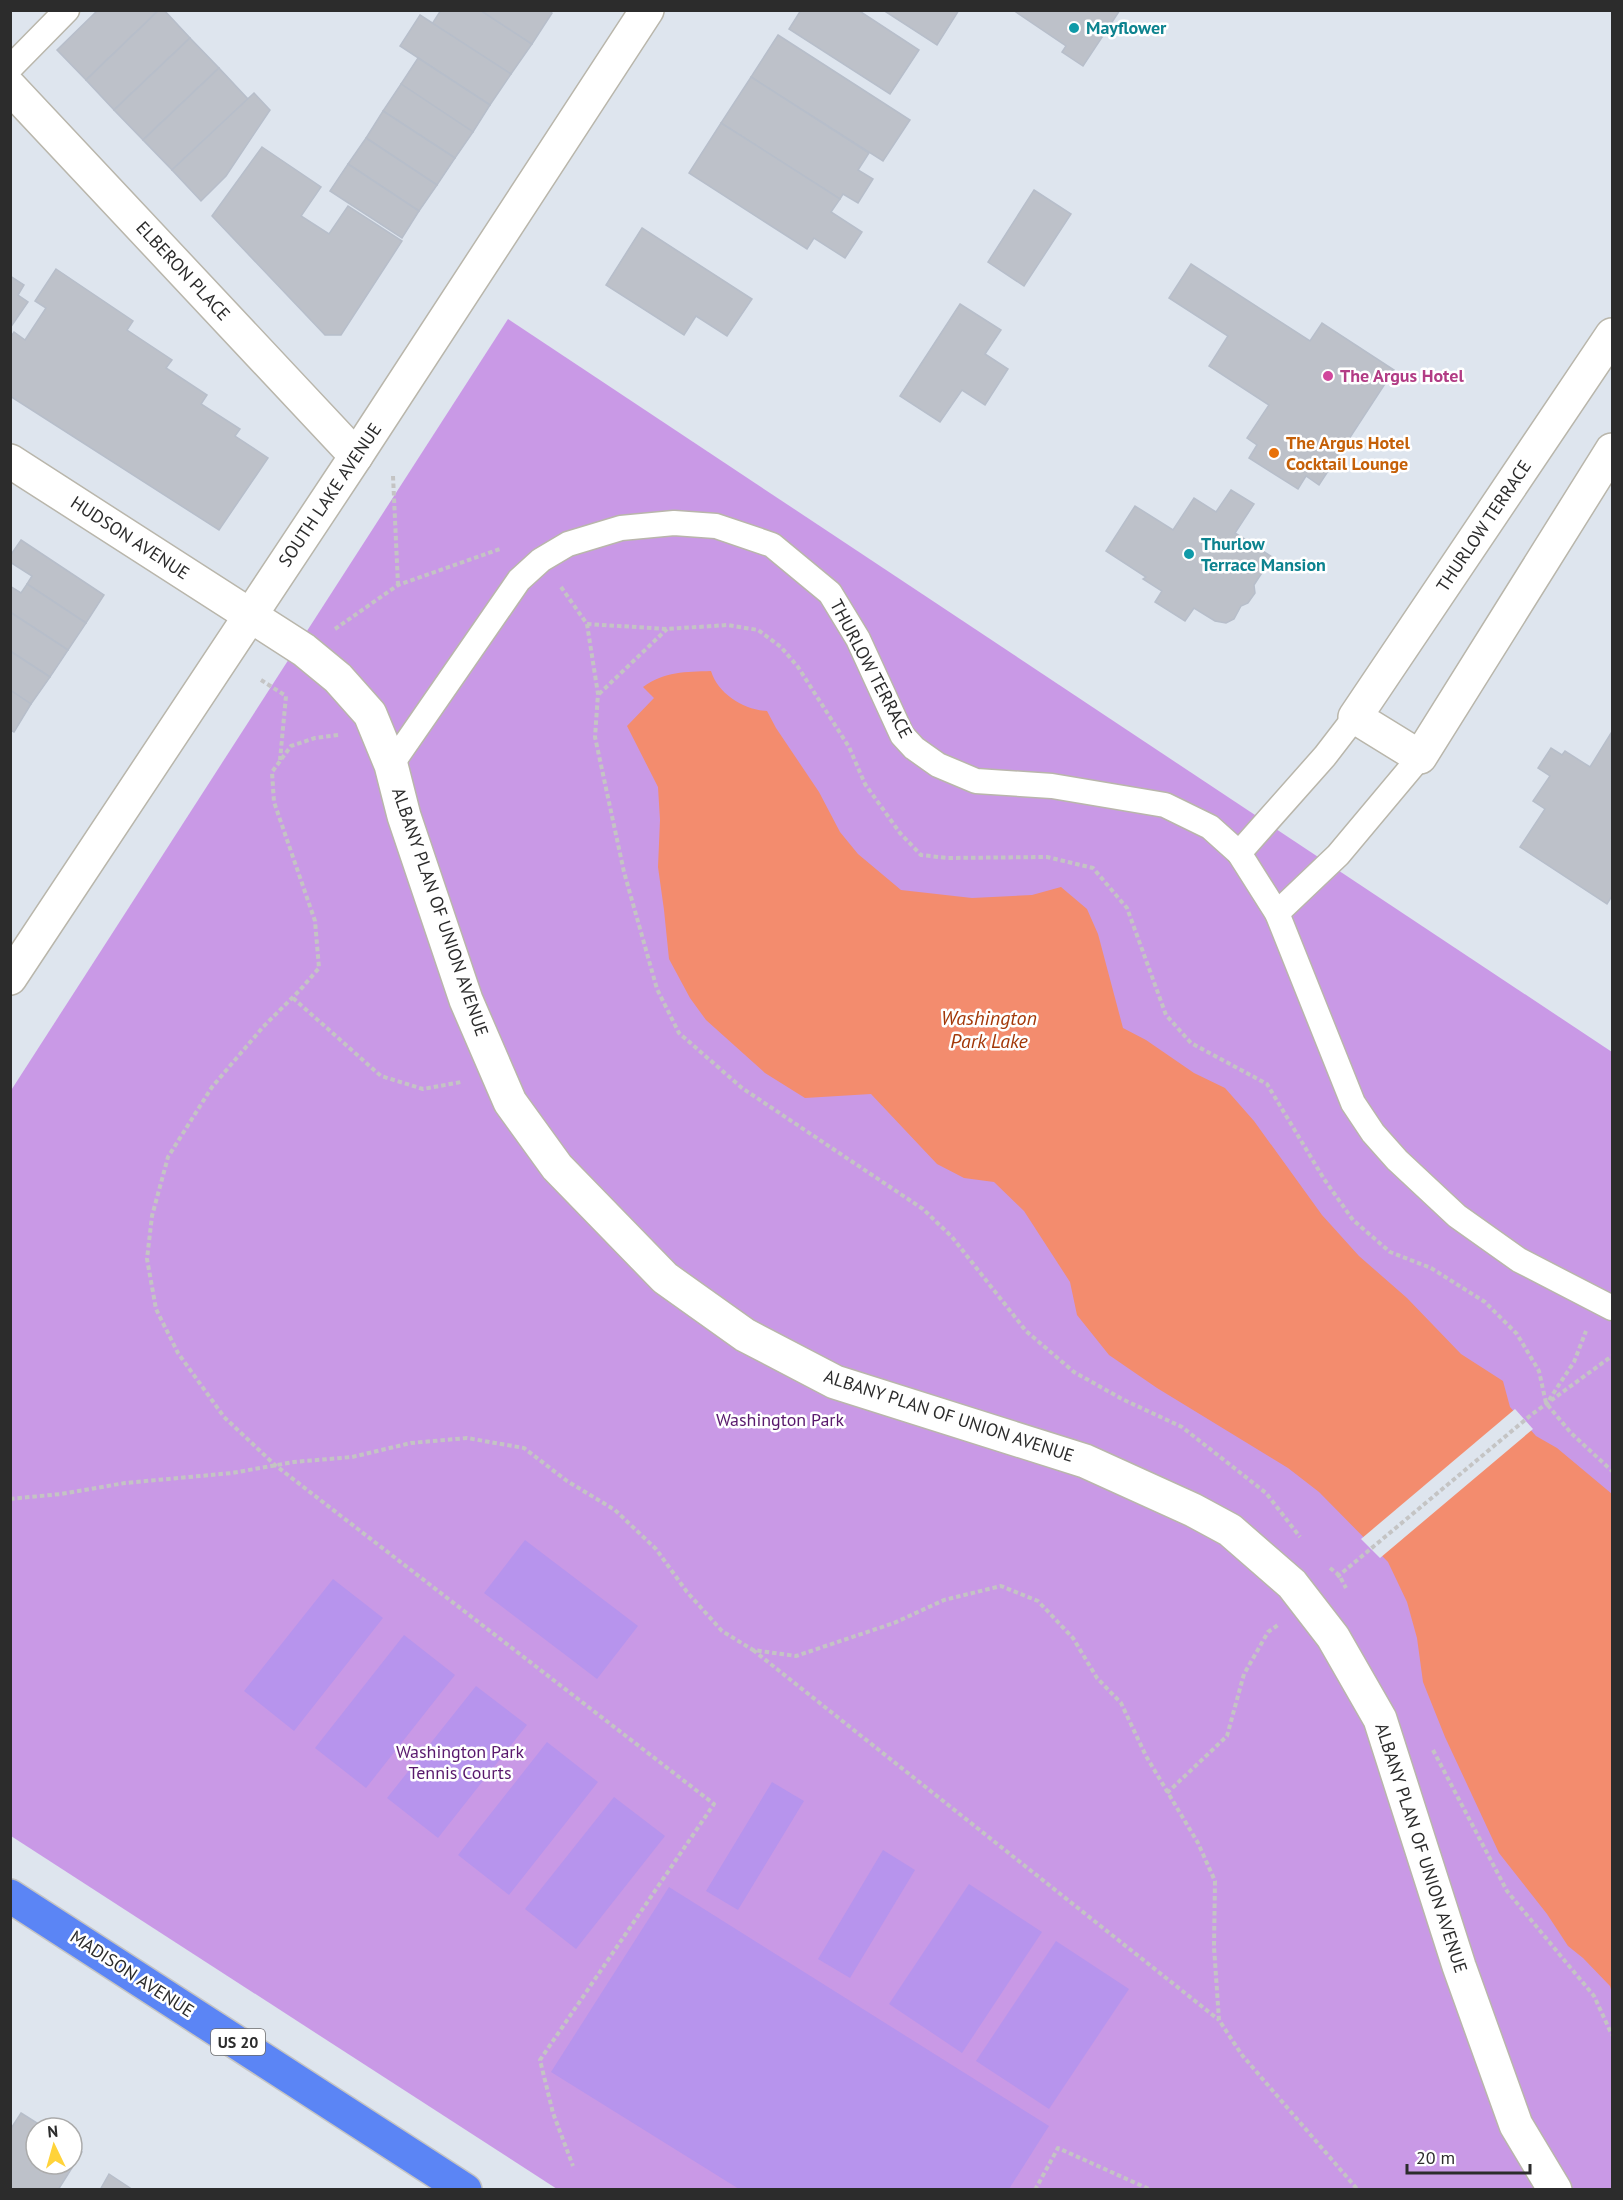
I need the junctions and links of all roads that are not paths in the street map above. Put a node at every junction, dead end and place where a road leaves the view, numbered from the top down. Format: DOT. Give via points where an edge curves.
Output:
graph roads {
  1 [pos="67,10"];
  2 [pos="647,10"];
  3 [pos="10,68"];
  4 [pos="10,87"];
  5 [pos="1612,335"];
  6 [pos="1612,450"];
  7 [pos="356,456"];
  8 [pos="10,462"];
  9 [pos="249,615"];
  10 [pos="1355,717"];
  11 [pos="386,752"];
  12 [pos="1420,757"];
  13 [pos="1239,853"];
  14 [pos="1277,913"];
  15 [pos="10,978"];
  16 [pos="1606,1305"];
  17 [pos="10,1896"];
  18 [pos="465,2190"];
  19 [pos="1555,2190"];
  1 -- 3 [label="lane"];
  2 -- 7 [label="street, SOUTH LAKE AVENUE"];
  4 -- 7 [label="street, ELBERON PLACE"];
  5 -- 10 [label="street, THURLOW TERRACE"];
  6 -- 12 [label="street"];
  7 -- 9 [label="street, SOUTH LAKE AVENUE"];
  8 -- 9 [label="street, HUDSON AVENUE"];
  9 -- 11 [label="street, ALBANY PLAN OF UNION AVENUE" via="304,650 338,678 370,714"];
  9 -- 15 [label="street, SOUTH LAKE AVENUE"];
  10 -- 12 [label="street"];
  10 -- 13 [label="lane, THURLOW TERRACE"];
  11 -- 13 [label="lane, THURLOW TERRACE" via="519,580 541,560 568,544 621,528 716,526 772,545 830,593 858,639 902,735 938,765 976,781 1053,786 1165,805 1210,827"];
  11 -- 19 [label="street, ALBANY PLAN OF UNION AVENUE" via="466,1000 510,1102 557,1167 665,1278 745,1335 835,1382 1085,1461 1193,1510 1230,1530 1292,1584 1333,1637 1380,1719 1459,1966 1516,2125"];
  12 -- 14 [label="lane" via="1338,855"];
  13 -- 14 [label="lane, THURLOW TERRACE"];
  14 -- 16 [label="lane, THURLOW TERRACE" via="1353,1102 1373,1133 1396,1160 1457,1216 1519,1260"];
  17 -- 18 [label="main road, MADISON AVENUE / US 20"];
}
